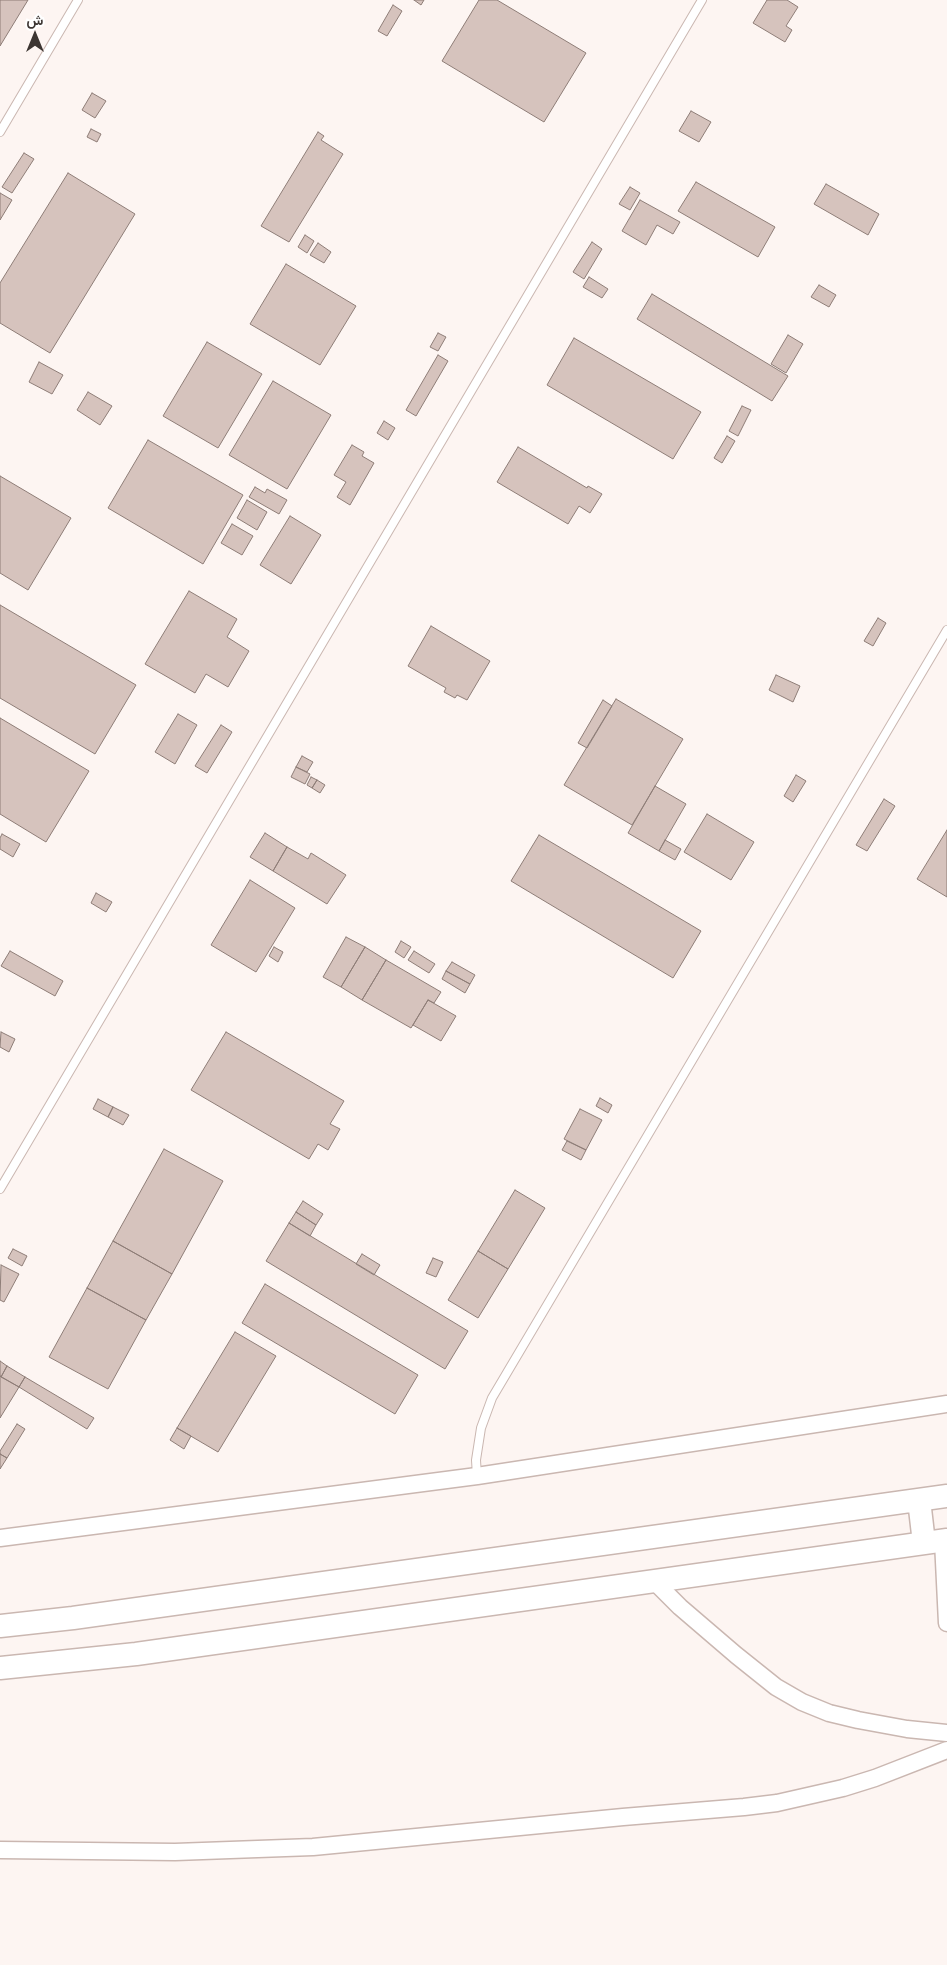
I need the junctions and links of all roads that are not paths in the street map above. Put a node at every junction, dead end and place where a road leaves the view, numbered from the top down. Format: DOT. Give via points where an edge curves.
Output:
graph roads {
  1 [pos="78,0"];
  2 [pos="702,0"];
  3 [pos="0,132"];
  4 [pos="947,630"];
  5 [pos="0,1189"];
  6 [pos="947,1404"];
  7 [pos="477,1476"];
  8 [pos="947,1496"];
  9 [pos="919,1500"];
  10 [pos="0,1538"];
  11 [pos="938,1542"];
  12 [pos="654,1581"];
  13 [pos="947,1623"];
  14 [pos="0,1626"];
  15 [pos="0,1668"];
  16 [pos="947,1733"];
  17 [pos="947,1750"];
  18 [pos="0,1850"];
  1 -- 3 [label="lane"];
  2 -- 5 [label="lane"];
  4 -- 7 [label="lane" via="492,1398 480,1428"];
  6 -- 7 [label="street"];
  7 -- 10 [label="street"];
  8 -- 9 [label="street"];
  9 -- 11 [label="street"];
  9 -- 14 [label="street"];
  11 -- 12 [label="street"];
  11 -- 13 [label="street"];
  12 -- 15 [label="street" via="136,1654"];
  12 -- 16 [label="street" via="736,1655 776,1687 802,1702 858,1720"];
  17 -- 18 [label="street" via="843,1788 744,1807 313,1847 175,1852"];
}
